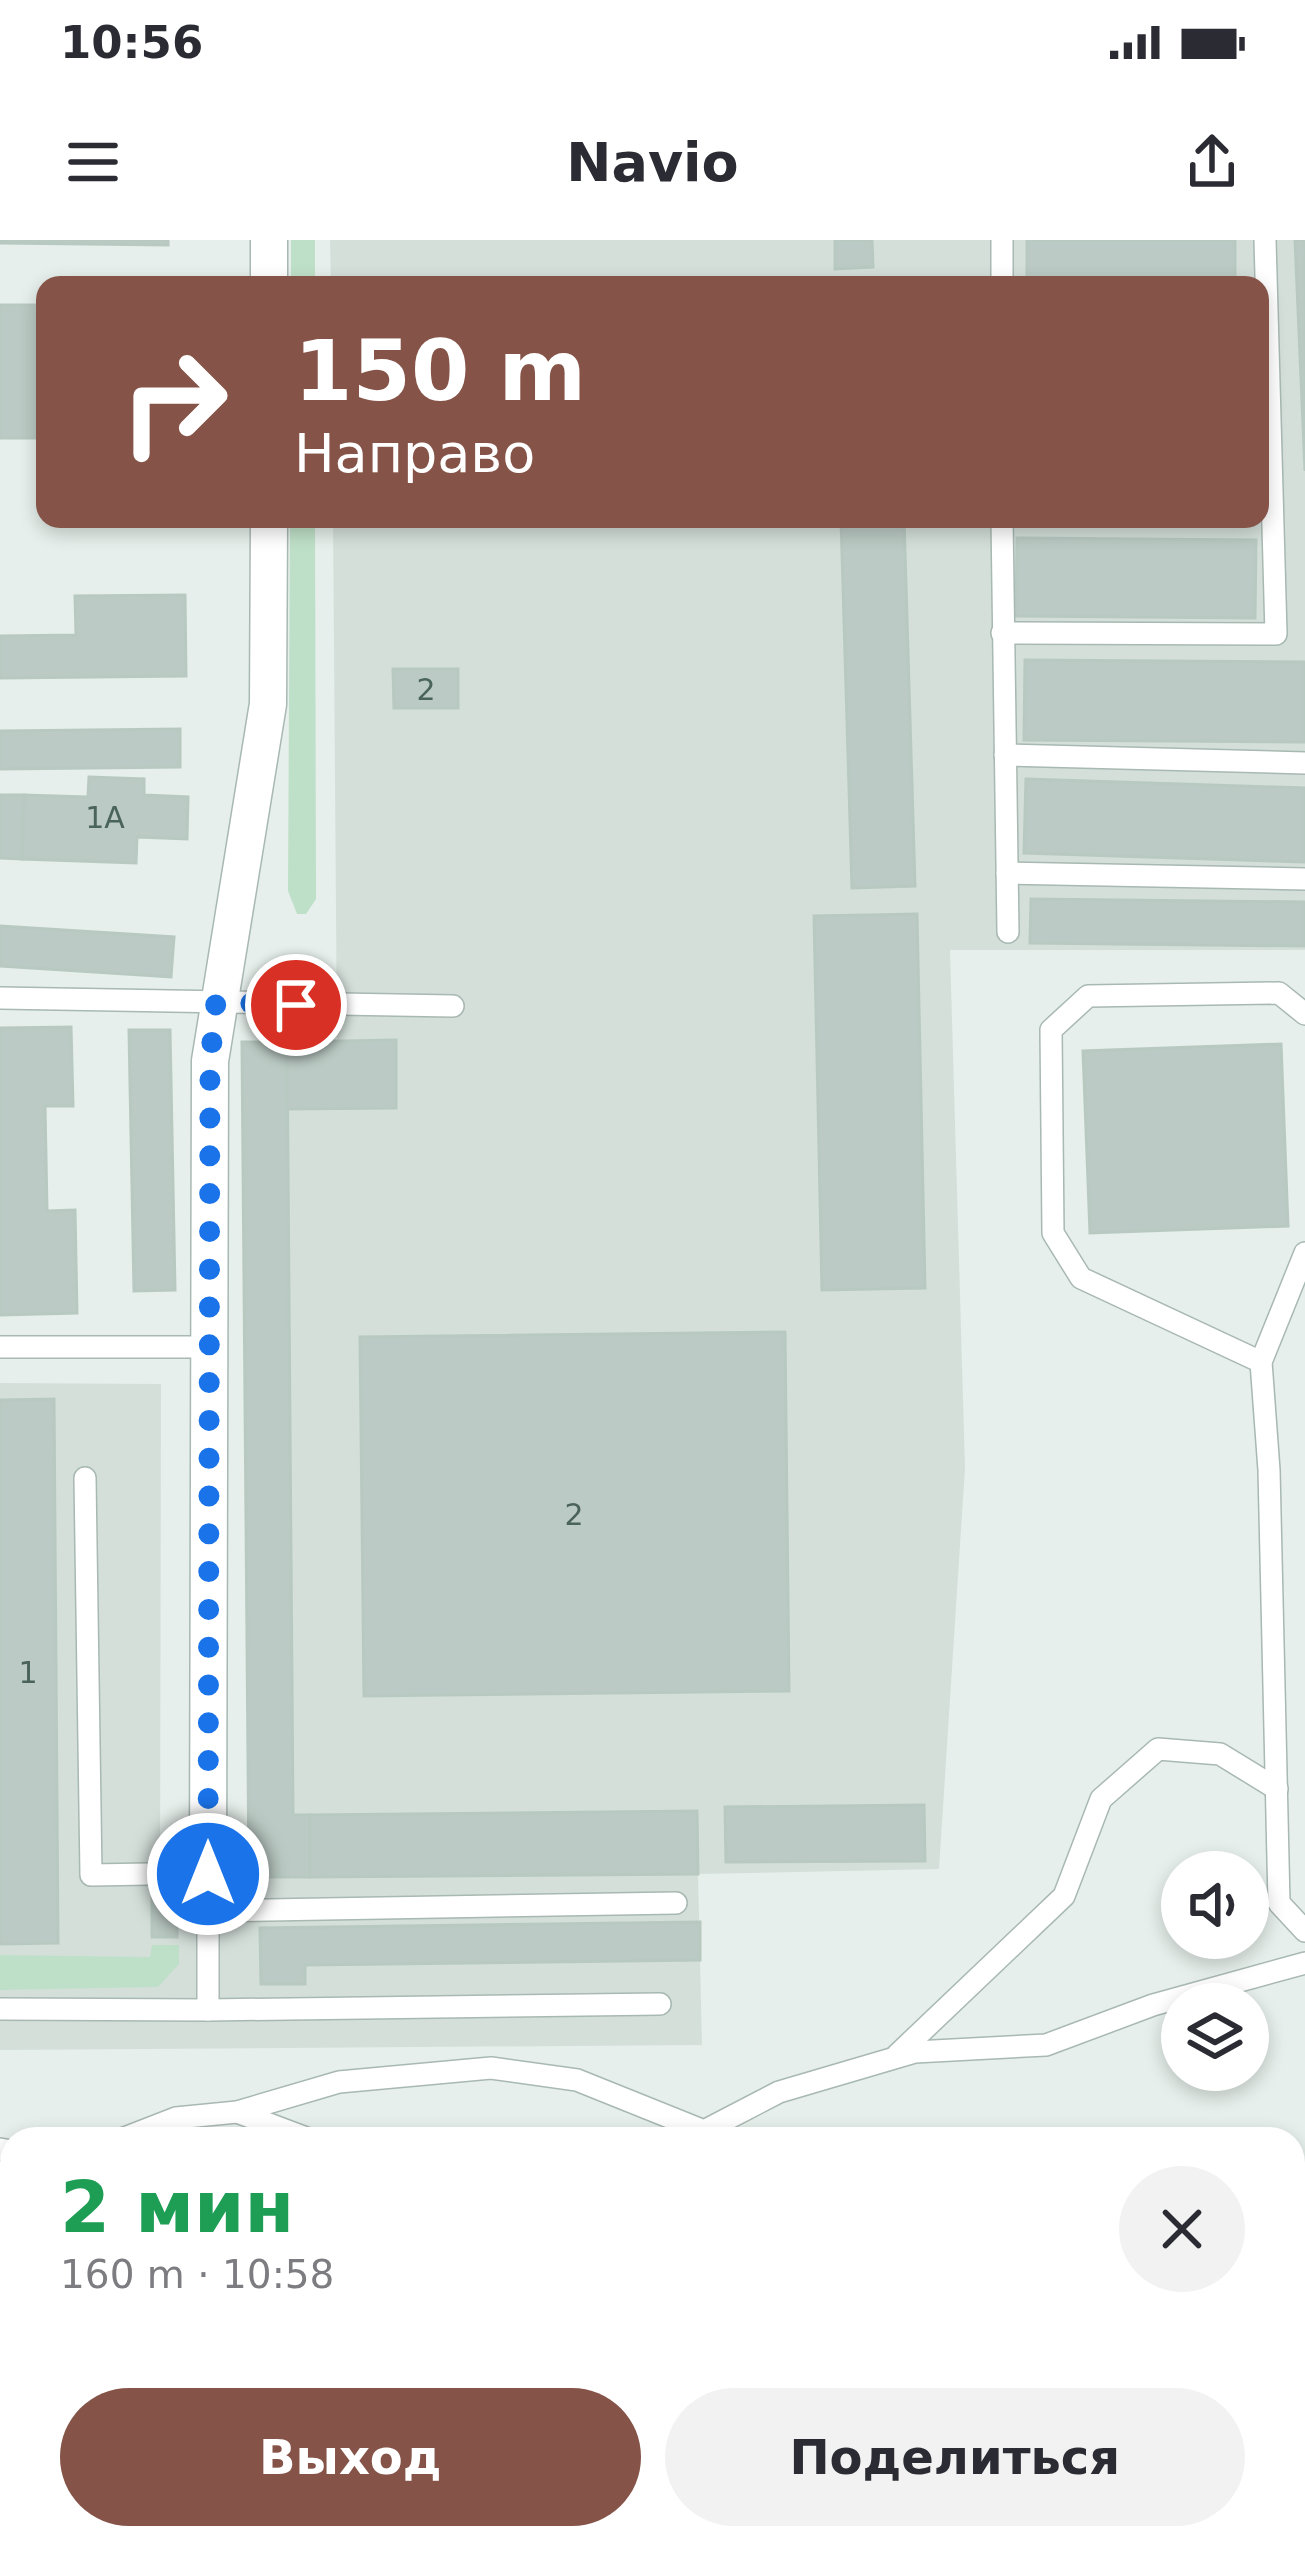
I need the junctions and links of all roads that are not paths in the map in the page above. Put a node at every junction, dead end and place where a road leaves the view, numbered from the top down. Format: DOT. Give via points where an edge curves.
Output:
graph roads {
  1 [pos="269,240"];
  2 [pos="1002,240"];
  3 [pos="1265,240"];
  4 [pos="269,276"];
  5 [pos="1002,276"];
  6 [pos="1265,276"];
  7 [pos="269,528"];
  8 [pos="1002,528"];
  9 [pos="1268,528"];
  10 [pos="1002,632"];
  11 [pos="1005,755"];
  12 [pos="1305,763"];
  13 [pos="1007,873"];
  14 [pos="1305,879"];
  15 [pos="1008,932"];
  16 [pos="0,998"];
  17 [pos="216,1002"];
  18 [pos="452,1006"];
  19 [pos="1305,1014"];
  20 [pos="1305,1253"];
  21 [pos="0,1347"];
  22 [pos="211,1347"];
  23 [pos="1261,1362"];
  24 [pos="86,1478"];
  25 [pos="1277,1789"];
  26 [pos="208,1874"];
  27 [pos="676,1903"];
  28 [pos="207,1911"];
  29 [pos="1305,1931"];
  30 [pos="1305,1963"];
  31 [pos="659,2003"];
  32 [pos="0,2009"];
  33 [pos="208,2009"];
  34 [pos="893,2058"];
  35 [pos="237,2112"];
  36 [pos="153,2127"];
  37 [pos="277,2127"];
  38 [pos="694,2127"];
  39 [pos="712,2127"];
  1 -- 4 [label="street"];
  2 -- 5 [label="lane"];
  3 -- 6 [label="lane"];
  7 -- 17 [label="street" via="260,782"];
  8 -- 10 [label="lane"];
  9 -- 10 [label="lane" via="1276,634"];
  10 -- 11 [label="lane"];
  11 -- 12 [label="lane"];
  11 -- 13 [label="lane"];
  13 -- 14 [label="lane"];
  13 -- 15 [label="lane"];
  16 -- 17 [label="lane"];
  17 -- 18 [label="lane"];
  17 -- 22 [label="street"];
  19 -- 23 [label="lane" via="1279,993 1088,996 1052,1030 1053,1233 1082,1278"];
  20 -- 23 [label="lane"];
  21 -- 22 [label="lane"];
  22 -- 26 [label="street"];
  23 -- 25 [label="lane"];
  24 -- 26 [label="lane" via="92,1875"];
  25 -- 29 [label="lane" via="1279,1904"];
  25 -- 34 [label="lane" via="1220,1754 1158,1749 1101,1798 1064,1896"];
  26 -- 28 [label="lane"];
  27 -- 28 [label="lane"];
  28 -- 33 [label="lane"];
  30 -- 34 [label="lane" via="1046,2045"];
  31 -- 33 [label="lane"];
  32 -- 33 [label="lane"];
  34 -- 39 [label="lane" via="779,2092"];
  35 -- 36 [label="lane"];
  35 -- 37 [label="lane"];
  35 -- 38 [label="lane" via="339,2082 525,2069 577,2080"];
}
